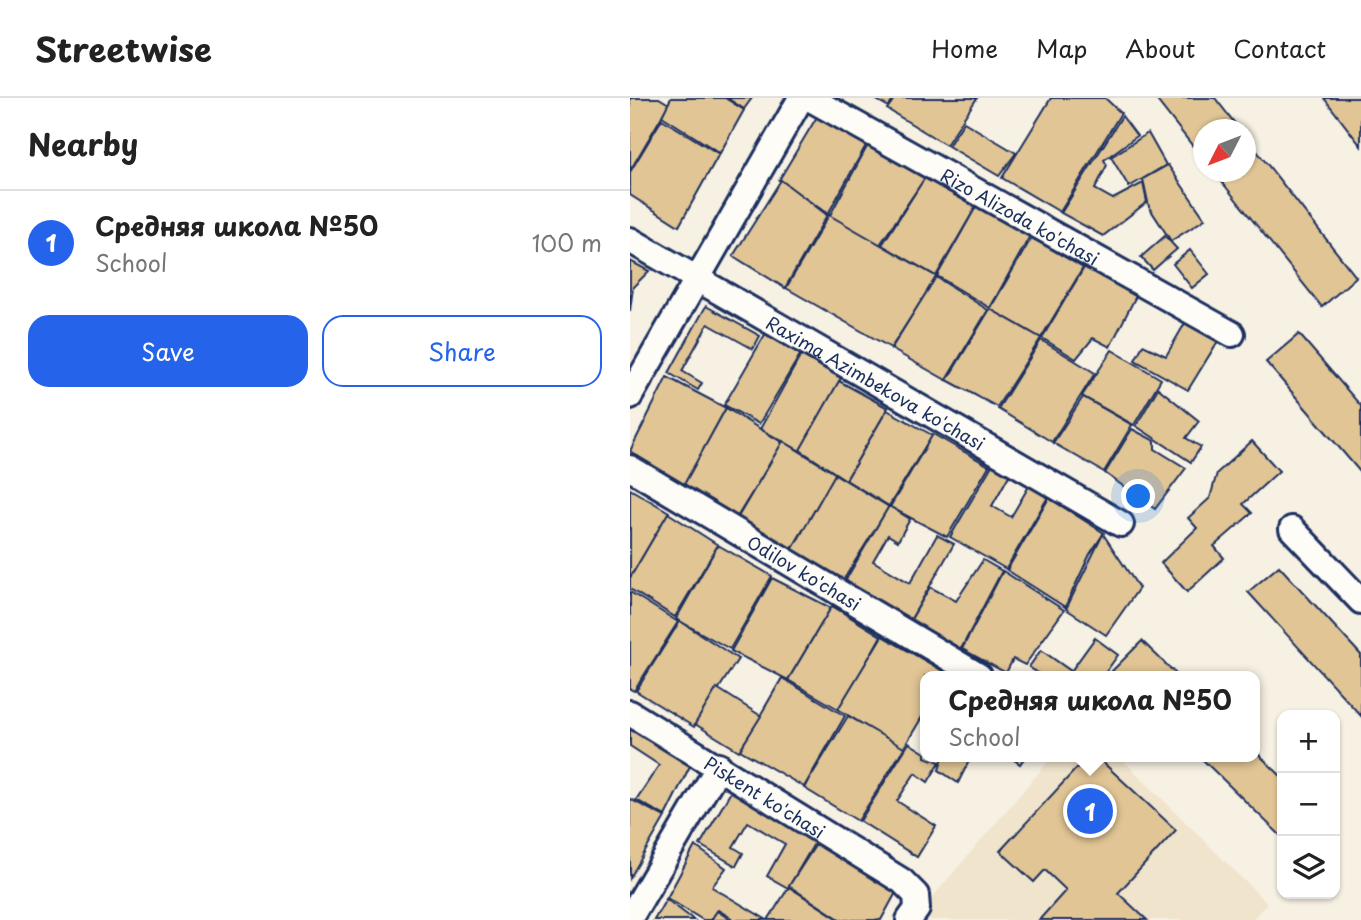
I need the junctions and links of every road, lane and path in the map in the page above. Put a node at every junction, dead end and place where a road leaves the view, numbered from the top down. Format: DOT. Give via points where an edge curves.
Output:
graph roads {
  1 [pos="801,98"];
  2 [pos="809,98"];
  3 [pos="630,240"];
  4 [pos="696,280"];
  5 [pos="1231,334"];
  6 [pos="630,396"];
  7 [pos="630,468"];
  8 [pos="1121,524"];
  9 [pos="1292,529"];
  10 [pos="1361,601"];
  11 [pos="971,671"];
  12 [pos="630,713"];
  13 [pos="719,766"];
  14 [pos="630,918"];
  15 [pos="909,920"];
  1 -- 4 [label="street"];
  2 -- 5 [label="street, Rizo Alizoda ko'chasi"];
  3 -- 4 [label="street, Raxima Azimbekova ko'chasi"];
  4 -- 6 [label="street"];
  4 -- 8 [label="street, Raxima Azimbekova ko'chasi"];
  7 -- 11 [label="street, Odilov ko'chasi"];
  9 -- 10 [label="street"];
  12 -- 13 [label="street, Piskent ko'chasi"];
  13 -- 14 [label="street"];
  13 -- 15 [label="street, Piskent ko'chasi" via="902,881 916,895 917,909"];
}
